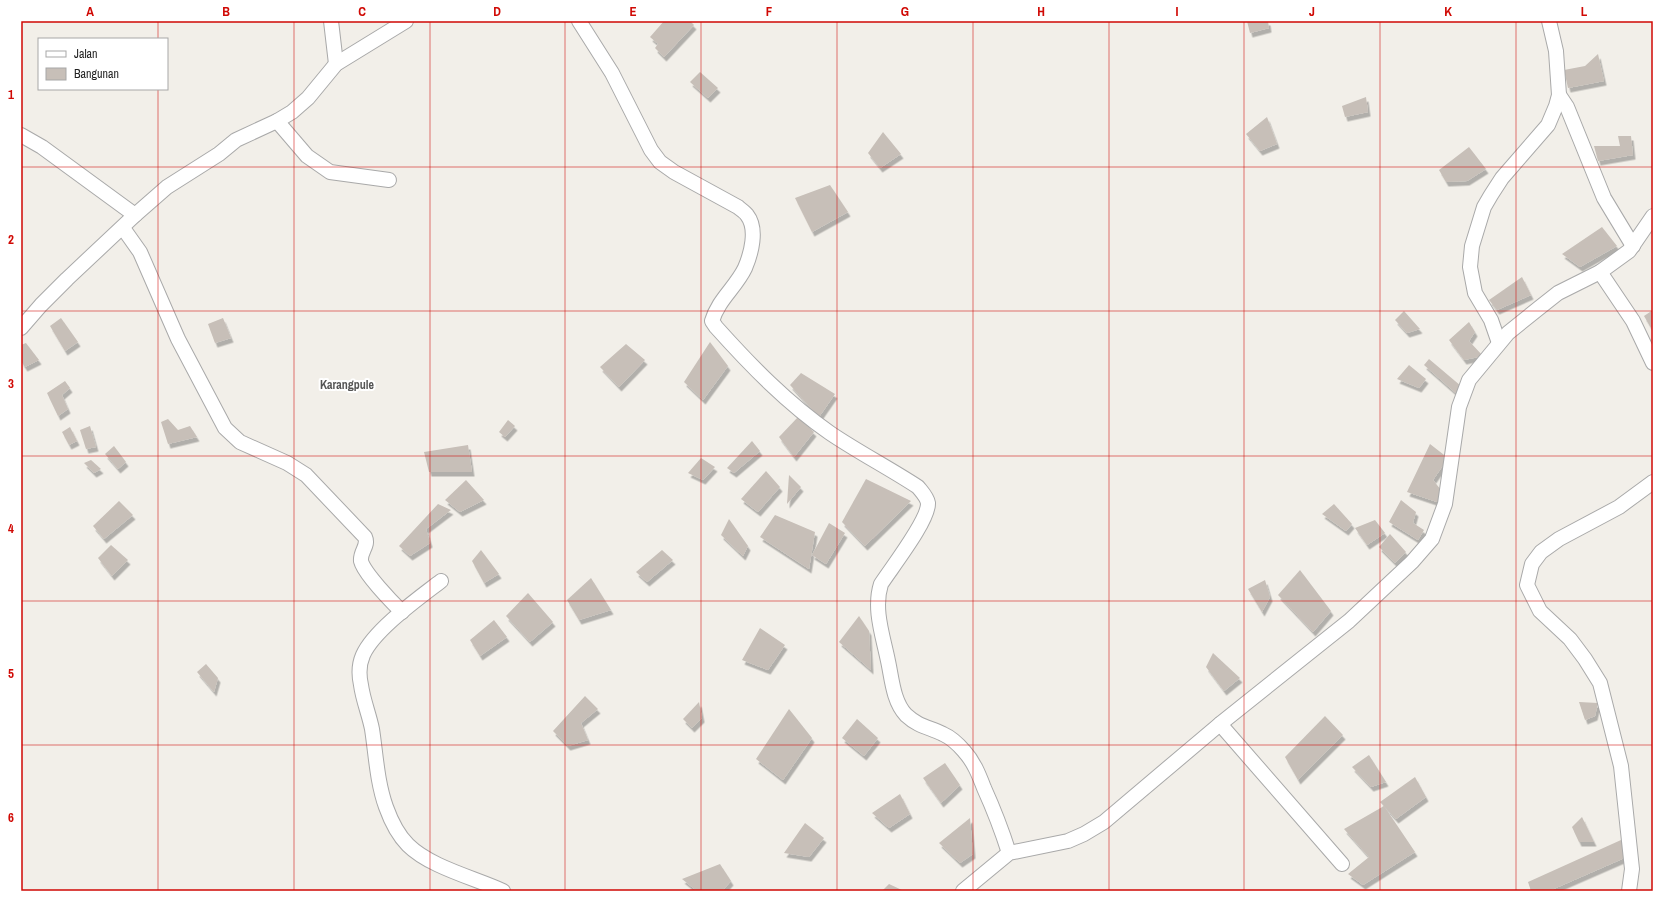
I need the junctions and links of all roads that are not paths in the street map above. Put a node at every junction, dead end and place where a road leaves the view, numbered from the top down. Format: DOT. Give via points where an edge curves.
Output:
graph roads {
  1 [pos="331,21"];
  2 [pos="406,21"];
  3 [pos="580,21"];
  4 [pos="1549,21"];
  5 [pos="336,64"];
  6 [pos="1559,95"];
  7 [pos="277,121"];
  8 [pos="21,135"];
  9 [pos="389,180"];
  10 [pos="135,214"];
  11 [pos="1653,216"];
  12 [pos="123,228"];
  13 [pos="1633,246"];
  14 [pos="1600,272"];
  15 [pos="21,328"];
  16 [pos="1498,343"];
  17 [pos="1653,363"];
  18 [pos="1653,482"];
  19 [pos="441,581"];
  20 [pos="402,612"];
  21 [pos="1220,724"];
  22 [pos="1009,853"];
  23 [pos="1342,864"];
  24 [pos="504,891"];
  25 [pos="962,891"];
  26 [pos="1629,891"];
  1 -- 5 [label="street"];
  2 -- 5 [label="street"];
  3 -- 22 [label="street" via="660,162 738,207 747,214 751,223 753,240 745,268 715,311 712,321 716,328 764,378 805,414 830,433 918,488 928,501 928,510 922,524 881,584 878,593 880,626 895,695 900,706 913,720 953,739 965,752 975,766 1000,824"];
  4 -- 6 [label="street" via="1556,51"];
  5 -- 7 [label="street" via="308,98"];
  6 -- 13 [label="street" via="1567,107 1604,198"];
  6 -- 16 [label="street" via="1548,125 1502,178 1484,207 1472,246 1470,267 1475,293 1491,320"];
  7 -- 9 [label="street" via="307,156 330,172"];
  7 -- 10 [label="street" via="236,140 219,154 167,187"];
  8 -- 10 [label="street" via="42,147"];
  10 -- 12 [label="street"];
  11 -- 13 [label="street"];
  12 -- 15 [label="street" via="41,305"];
  12 -- 20 [label="street" via="140,252 178,338 225,428 240,442 298,470 316,485 365,537 367,544 361,556 364,566"];
  13 -- 14 [label="street"];
  14 -- 16 [label="street" via="1558,293"];
  14 -- 17 [label="street" via="1633,321"];
  16 -- 21 [label="street" via="1469,380 1459,407 1445,504 1432,539 1412,562 1349,621"];
  18 -- 26 [label="street" via="1619,507 1559,538 1541,552 1532,564 1527,585 1540,611 1570,639 1600,683 1621,766 1632,869"];
  19 -- 20 [label="street"];
  20 -- 24 [label="street" via="369,645 362,656 360,670 361,686 373,735 378,778 389,815 394,827 416,852 449,869"];
  21 -- 22 [label="street" via="1104,822 1068,841"];
  21 -- 23 [label="street"];
  22 -- 25 [label="street"];
}
